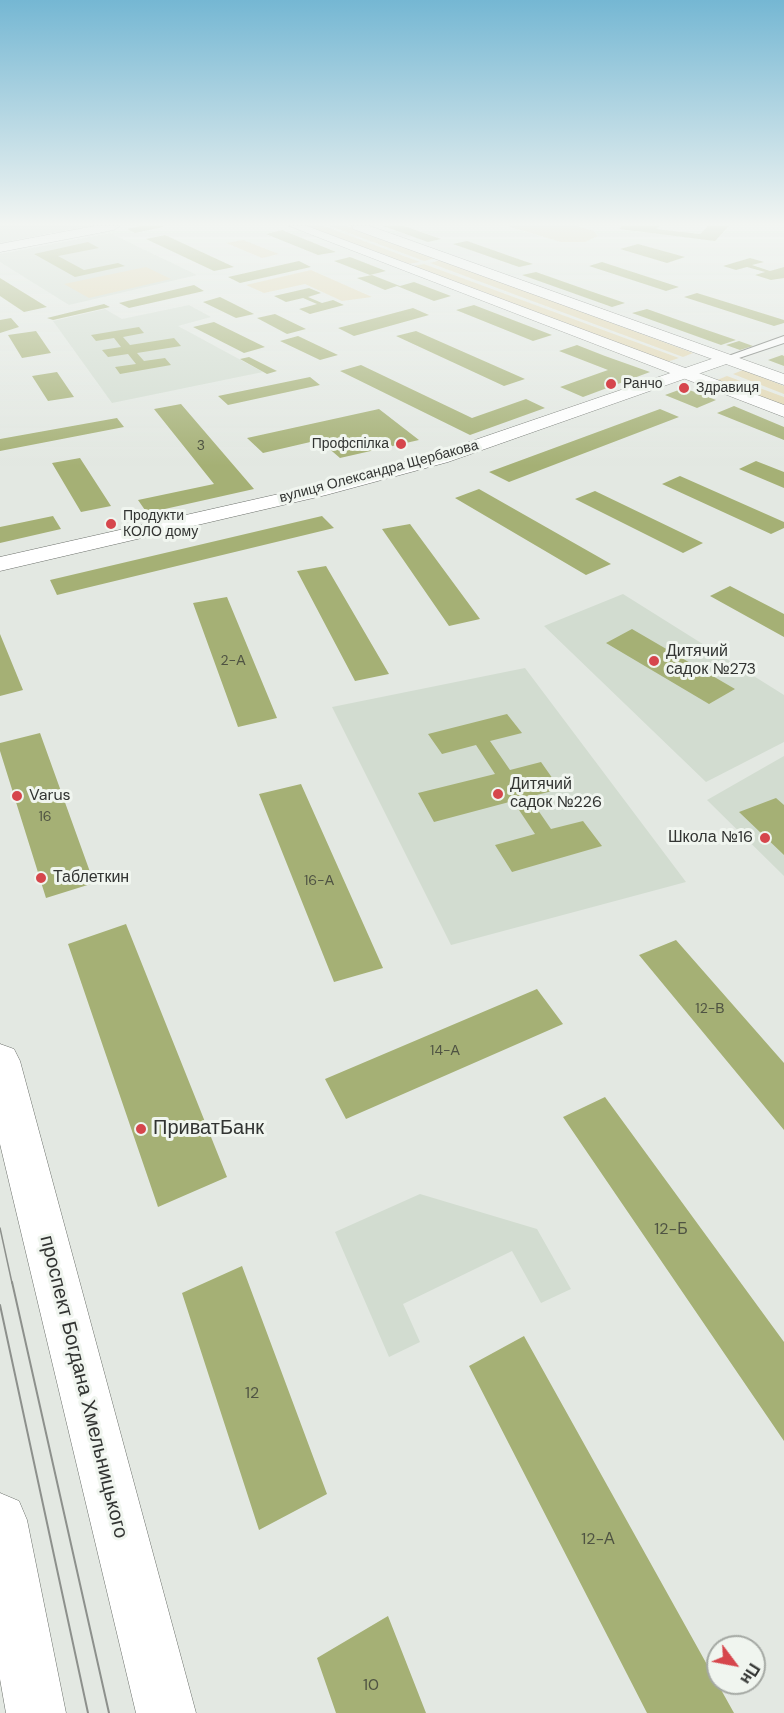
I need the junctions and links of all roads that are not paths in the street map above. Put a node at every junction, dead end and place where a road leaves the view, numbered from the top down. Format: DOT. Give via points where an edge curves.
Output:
graph roads {
  1 [pos="506,306"];
  2 [pos="579,306"];
  3 [pos="784,339"];
  4 [pos="726,359"];
  5 [pos="686,374"];
  6 [pos="784,380"];
  7 [pos="784,411"];
  8 [pos="0,564"];
  9 [pos="0,1061"];
  10 [pos="0,1520"];
  11 [pos="36,1713"];
  12 [pos="166,1713"];
  1 -- 5 [label="main road"];
  2 -- 4 [label="main road"];
  3 -- 4 [label="street, вулиця Олександра Щербакова"];
  4 -- 5 [label="street, вулиця Олександра Щербакова"];
  4 -- 6 [label="main road"];
  5 -- 7 [label="main road"];
  5 -- 8 [label="street, вулиця Олександра Щербакова" via="441,458"];
  9 -- 12 [label="main road, проспект Богдана Хмельницького"];
  10 -- 11 [label="main road"];
}
